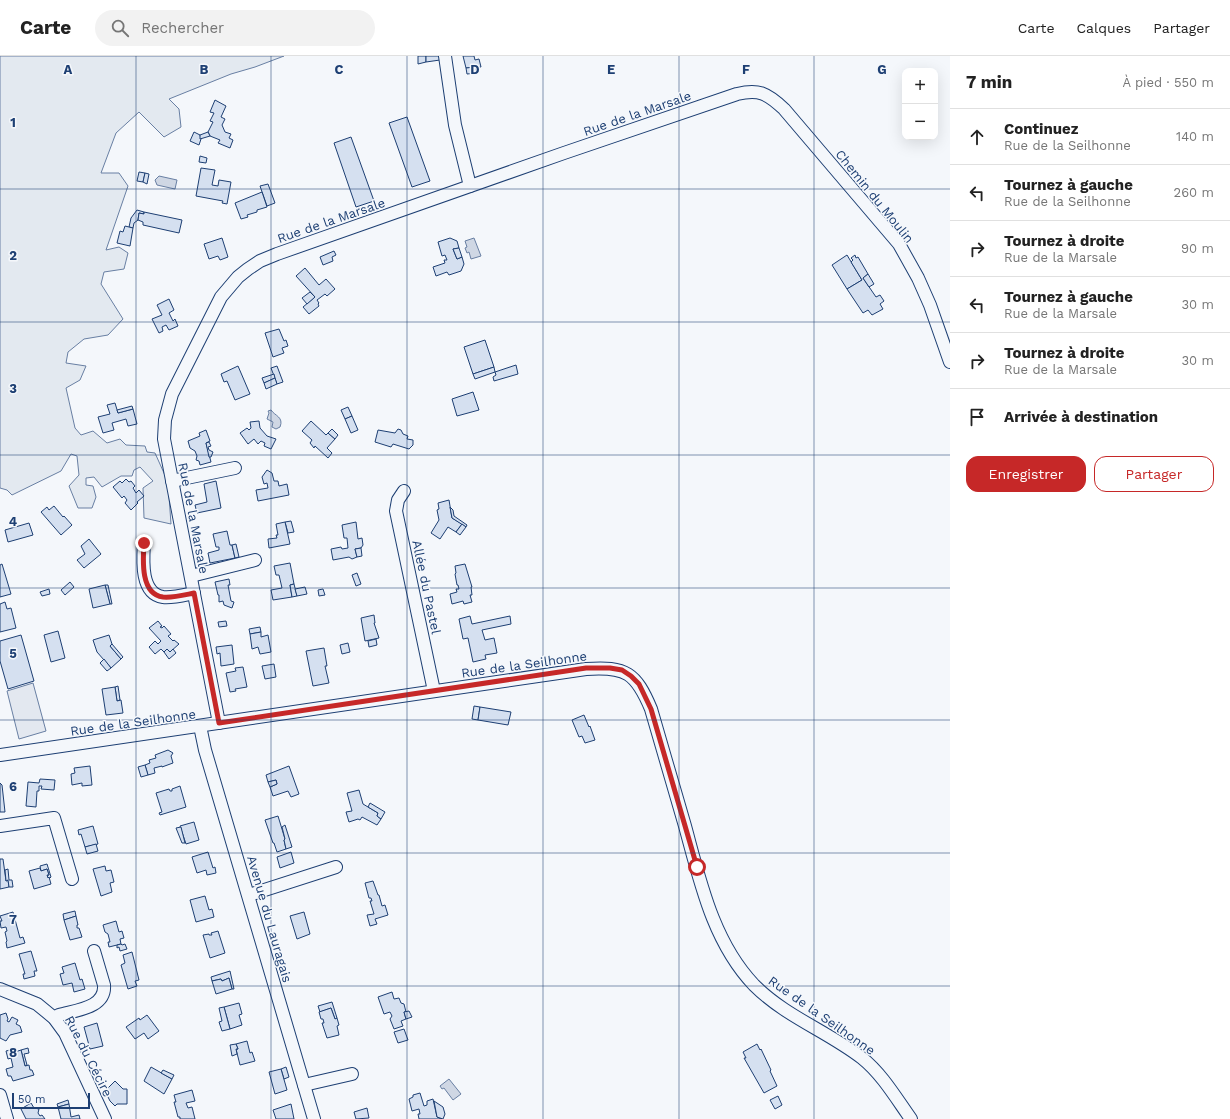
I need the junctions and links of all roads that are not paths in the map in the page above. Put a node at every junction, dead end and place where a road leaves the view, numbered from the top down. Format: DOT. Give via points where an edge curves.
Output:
graph roads {
  1 [pos="445,56"];
  2 [pos="758,92"];
  3 [pos="470,186"];
  4 [pos="950,362"];
  5 [pos="235,468"];
  6 [pos="172,481"];
  7 [pos="404,491"];
  8 [pos="144,543"];
  9 [pos="255,560"];
  10 [pos="190,576"];
  11 [pos="194,593"];
  12 [pos="434,691"];
  13 [pos="219,723"];
  14 [pos="200,726"];
  15 [pos="0,755"];
  16 [pos="0,826"];
  17 [pos="336,868"];
  18 [pos="72,879"];
  19 [pos="249,895"];
  20 [pos="94,951"];
  21 [pos="0,989"];
  22 [pos="54,1018"];
  23 [pos="352,1074"];
  24 [pos="304,1085"];
  25 [pos="0,1095"];
  26 [pos="7,1119"];
  27 [pos="105,1119"];
  28 [pos="314,1119"];
  29 [pos="911,1119"];
  1 -- 3 [label="street" via="455,124"];
  2 -- 3 [label="street, Rue de la Marsale" via="737,94"];
  2 -- 4 [label="street, Chemin du Moulin" via="766,94 784,109 899,244 930,305"];
  3 -- 6 [label="street, Rue de la Marsale" via="277,254 248,268 238,277 221,297 168,406 164,439"];
  5 -- 6 [label="street"];
  6 -- 10 [label="street, Rue de la Marsale"];
  7 -- 12 [label="street, Allée du Pastel" via="398,500 396,511"];
  8 -- 11 [label="street, Rue de la Marsale" via="144,573 148,586 154,593 161,597"];
  9 -- 10 [label="street"];
  10 -- 11 [label="street, Rue de la Marsale"];
  11 -- 13 [label="street, Rue de la Marsale"];
  12 -- 13 [label="street, Rue de la Seilhonne"];
  12 -- 29 [label="street, Rue de la Seilhonne" via="586,668 622,670 631,676 639,684 651,709 704,891 724,943 744,972 765,995 862,1058 885,1083"];
  13 -- 14 [label="street, Rue de la Seilhonne"];
  14 -- 15 [label="street, Rue de la Seilhonne"];
  14 -- 19 [label="street, Avenue du Lauragais"];
  16 -- 18 [label="street" via="54,818"];
  17 -- 19 [label="street"];
  19 -- 24 [label="street, Avenue du Lauragais"];
  20 -- 22 [label="street" via="104,985 102,998 92,1005"];
  21 -- 22 [label="street, Rue du Cécire" via="33,1002"];
  22 -- 27 [label="street, Rue du Cécire" via="64,1033"];
  23 -- 24 [label="street"];
  24 -- 28 [label="street, Avenue du Lauragais"];
  25 -- 26 [label="street"];
}
